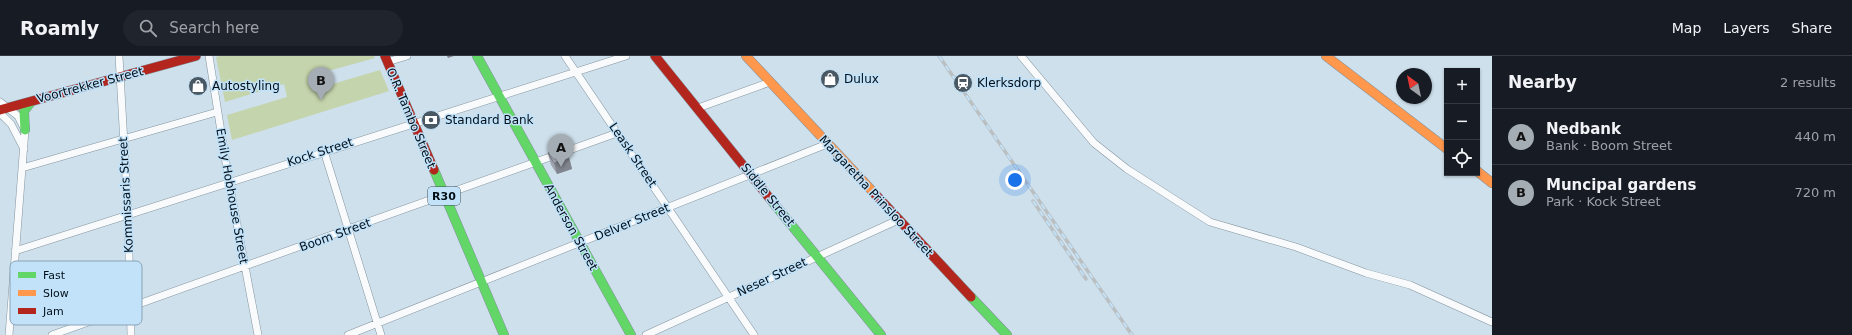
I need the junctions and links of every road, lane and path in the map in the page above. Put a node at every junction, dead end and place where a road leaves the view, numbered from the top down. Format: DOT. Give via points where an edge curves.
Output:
graph roads {
  1 [pos="118,56"];
  2 [pos="181,56"];
  3 [pos="196,56"];
  4 [pos="209,56"];
  5 [pos="407,56"];
  6 [pos="477,56"];
  7 [pos="565,56"];
  8 [pos="626,56"];
  9 [pos="655,56"];
  10 [pos="746,56"];
  11 [pos="1021,56"];
  12 [pos="1326,56"];
  13 [pos="386,59"];
  14 [pos="575,71"];
  15 [pos="120,74"];
  16 [pos="770,82"];
  17 [pos="498,96"];
  18 [pos="40,99"];
  19 [pos="2,105"];
  20 [pos="698,108"];
  21 [pos="217,112"];
  22 [pos="0,113"];
  23 [pos="413,123"];
  24 [pos="25,130"];
  25 [pos="617,133"];
  26 [pos="123,139"];
  27 [pos="827,144"];
  28 [pos="1444,147"];
  29 [pos="24,149"];
  30 [pos="324,151"];
  31 [pos="535,162"];
  32 [pos="22,168"];
  33 [pos="1480,173"];
  34 [pos="752,175"];
  35 [pos="229,182"];
  36 [pos="1492,182"];
  37 [pos="444,195"];
  38 [pos="669,208"];
  39 [pos="128,214"];
  40 [pos="898,220"];
  41 [pos="349,230"];
  42 [pos="580,243"];
  43 [pos="15,250"];
  44 [pos="817,257"];
  45 [pos="14,261"];
  46 [pos="129,261"];
  47 [pos="245,267"];
  48 [pos="482,282"];
  49 [pos="729,297"];
  50 [pos="142,303"];
  51 [pos="10,321"];
  52 [pos="1492,322"];
  53 [pos="377,324"];
  54 [pos="80,325"];
  55 [pos="131,325"];
  56 [pos="9,335"];
  57 [pos="52,335"];
  58 [pos="131,335"];
  59 [pos="258,335"];
  60 [pos="348,335"];
  61 [pos="380,335"];
  62 [pos="504,335"];
  63 [pos="631,335"];
  64 [pos="646,335"];
  65 [pos="754,335"];
  66 [pos="881,335"];
  67 [pos="1007,335"];
  1 -- 15 [label="street, Kommissaris Street"];
  2 -- 15 [label="street, Voortrekker Street"];
  3 -- 15 [label="street, Voortrekker Street"];
  4 -- 21 [label="street, Emily Hobhouse Street"];
  5 -- 13 [label="street"];
  6 -- 17 [label="street, Anderson Street"];
  7 -- 14 [label="street, Leask Street"];
  8 -- 14 [label="street, Kock Street"];
  9 -- 20 [label="street, Siddle Street"];
  10 -- 16 [label="street, Margaretha Prinsloo Street"];
  11 -- 52 [label="street" via="1094,143 1127,169 1210,222 1410,285"];
  12 -- 28 [label="street"];
  13 -- 23 [label="street, O.R. Tambo Street / R30"];
  14 -- 17 [label="street, Kock Street"];
  14 -- 25 [label="street, Leask Street"];
  15 -- 18 [label="street, Voortrekker Street"];
  15 -- 19 [label="street, Voortrekker Street"];
  15 -- 26 [label="street, Kommissaris Street"];
  16 -- 20 [label="street"];
  16 -- 27 [label="street, Margaretha Prinsloo Street"];
  17 -- 23 [label="street, Kock Street"];
  17 -- 31 [label="street, Anderson Street"];
  18 -- 19 [label="street, Voortrekker Street"];
  18 -- 24 [label="street" via="30,103 24,110"];
  19 -- 24 [label="street" via="18,116"];
  20 -- 34 [label="street, Siddle Street"];
  21 -- 26 [label="street"];
  21 -- 35 [label="street, Emily Hobhouse Street"];
  22 -- 29 [label="street" via="13,128"];
  23 -- 30 [label="street, Kock Street"];
  23 -- 37 [label="street, O.R. Tambo Street / R30"];
  24 -- 29 [label="street"];
  25 -- 31 [label="street, Boom Street"];
  25 -- 38 [label="street, Leask Street"];
  26 -- 32 [label="street"];
  26 -- 39 [label="street, Kommissaris Street"];
  27 -- 34 [label="street, Delver Street"];
  27 -- 40 [label="street, Margaretha Prinsloo Street"];
  29 -- 32 [label="street"];
  30 -- 35 [label="street, Kock Street"];
  30 -- 41 [label="street"];
  31 -- 37 [label="street, Boom Street"];
  31 -- 42 [label="street, Anderson Street"];
  32 -- 43 [label="street"];
  33 -- 36 [label="street"];
  34 -- 38 [label="street, Delver Street"];
  34 -- 44 [label="street, Siddle Street"];
  35 -- 39 [label="street, Kock Street"];
  35 -- 47 [label="street, Emily Hobhouse Street"];
  37 -- 41 [label="street, Boom Street"];
  37 -- 48 [label="street, O.R. Tambo Street / R30"];
  38 -- 42 [label="street, Delver Street"];
  38 -- 49 [label="street, Leask Street"];
  39 -- 43 [label="street, Kock Street"];
  39 -- 46 [label="street, Kommissaris Street"];
  40 -- 44 [label="street, Neser Street"];
  40 -- 67 [label="street, Margaretha Prinsloo Street"];
  41 -- 47 [label="street, Boom Street"];
  41 -- 53 [label="street"];
  42 -- 48 [label="street, Delver Street"];
  42 -- 63 [label="street, Anderson Street"];
  43 -- 45 [label="street"];
  44 -- 49 [label="street, Neser Street"];
  44 -- 66 [label="street, Siddle Street"];
  47 -- 50 [label="street, Boom Street"];
  47 -- 59 [label="street, Emily Hobhouse Street"];
  48 -- 53 [label="street, Delver Street"];
  48 -- 62 [label="street, O.R. Tambo Street / R30"];
  49 -- 64 [label="street, Neser Street"];
  49 -- 65 [label="street, Leask Street"];
  51 -- 56 [label="street"];
  53 -- 60 [label="street, Delver Street"];
  53 -- 61 [label="street"];
  54 -- 57 [label="street, Boom Street"];
  55 -- 58 [label="street, Kommissaris Street"];
}
